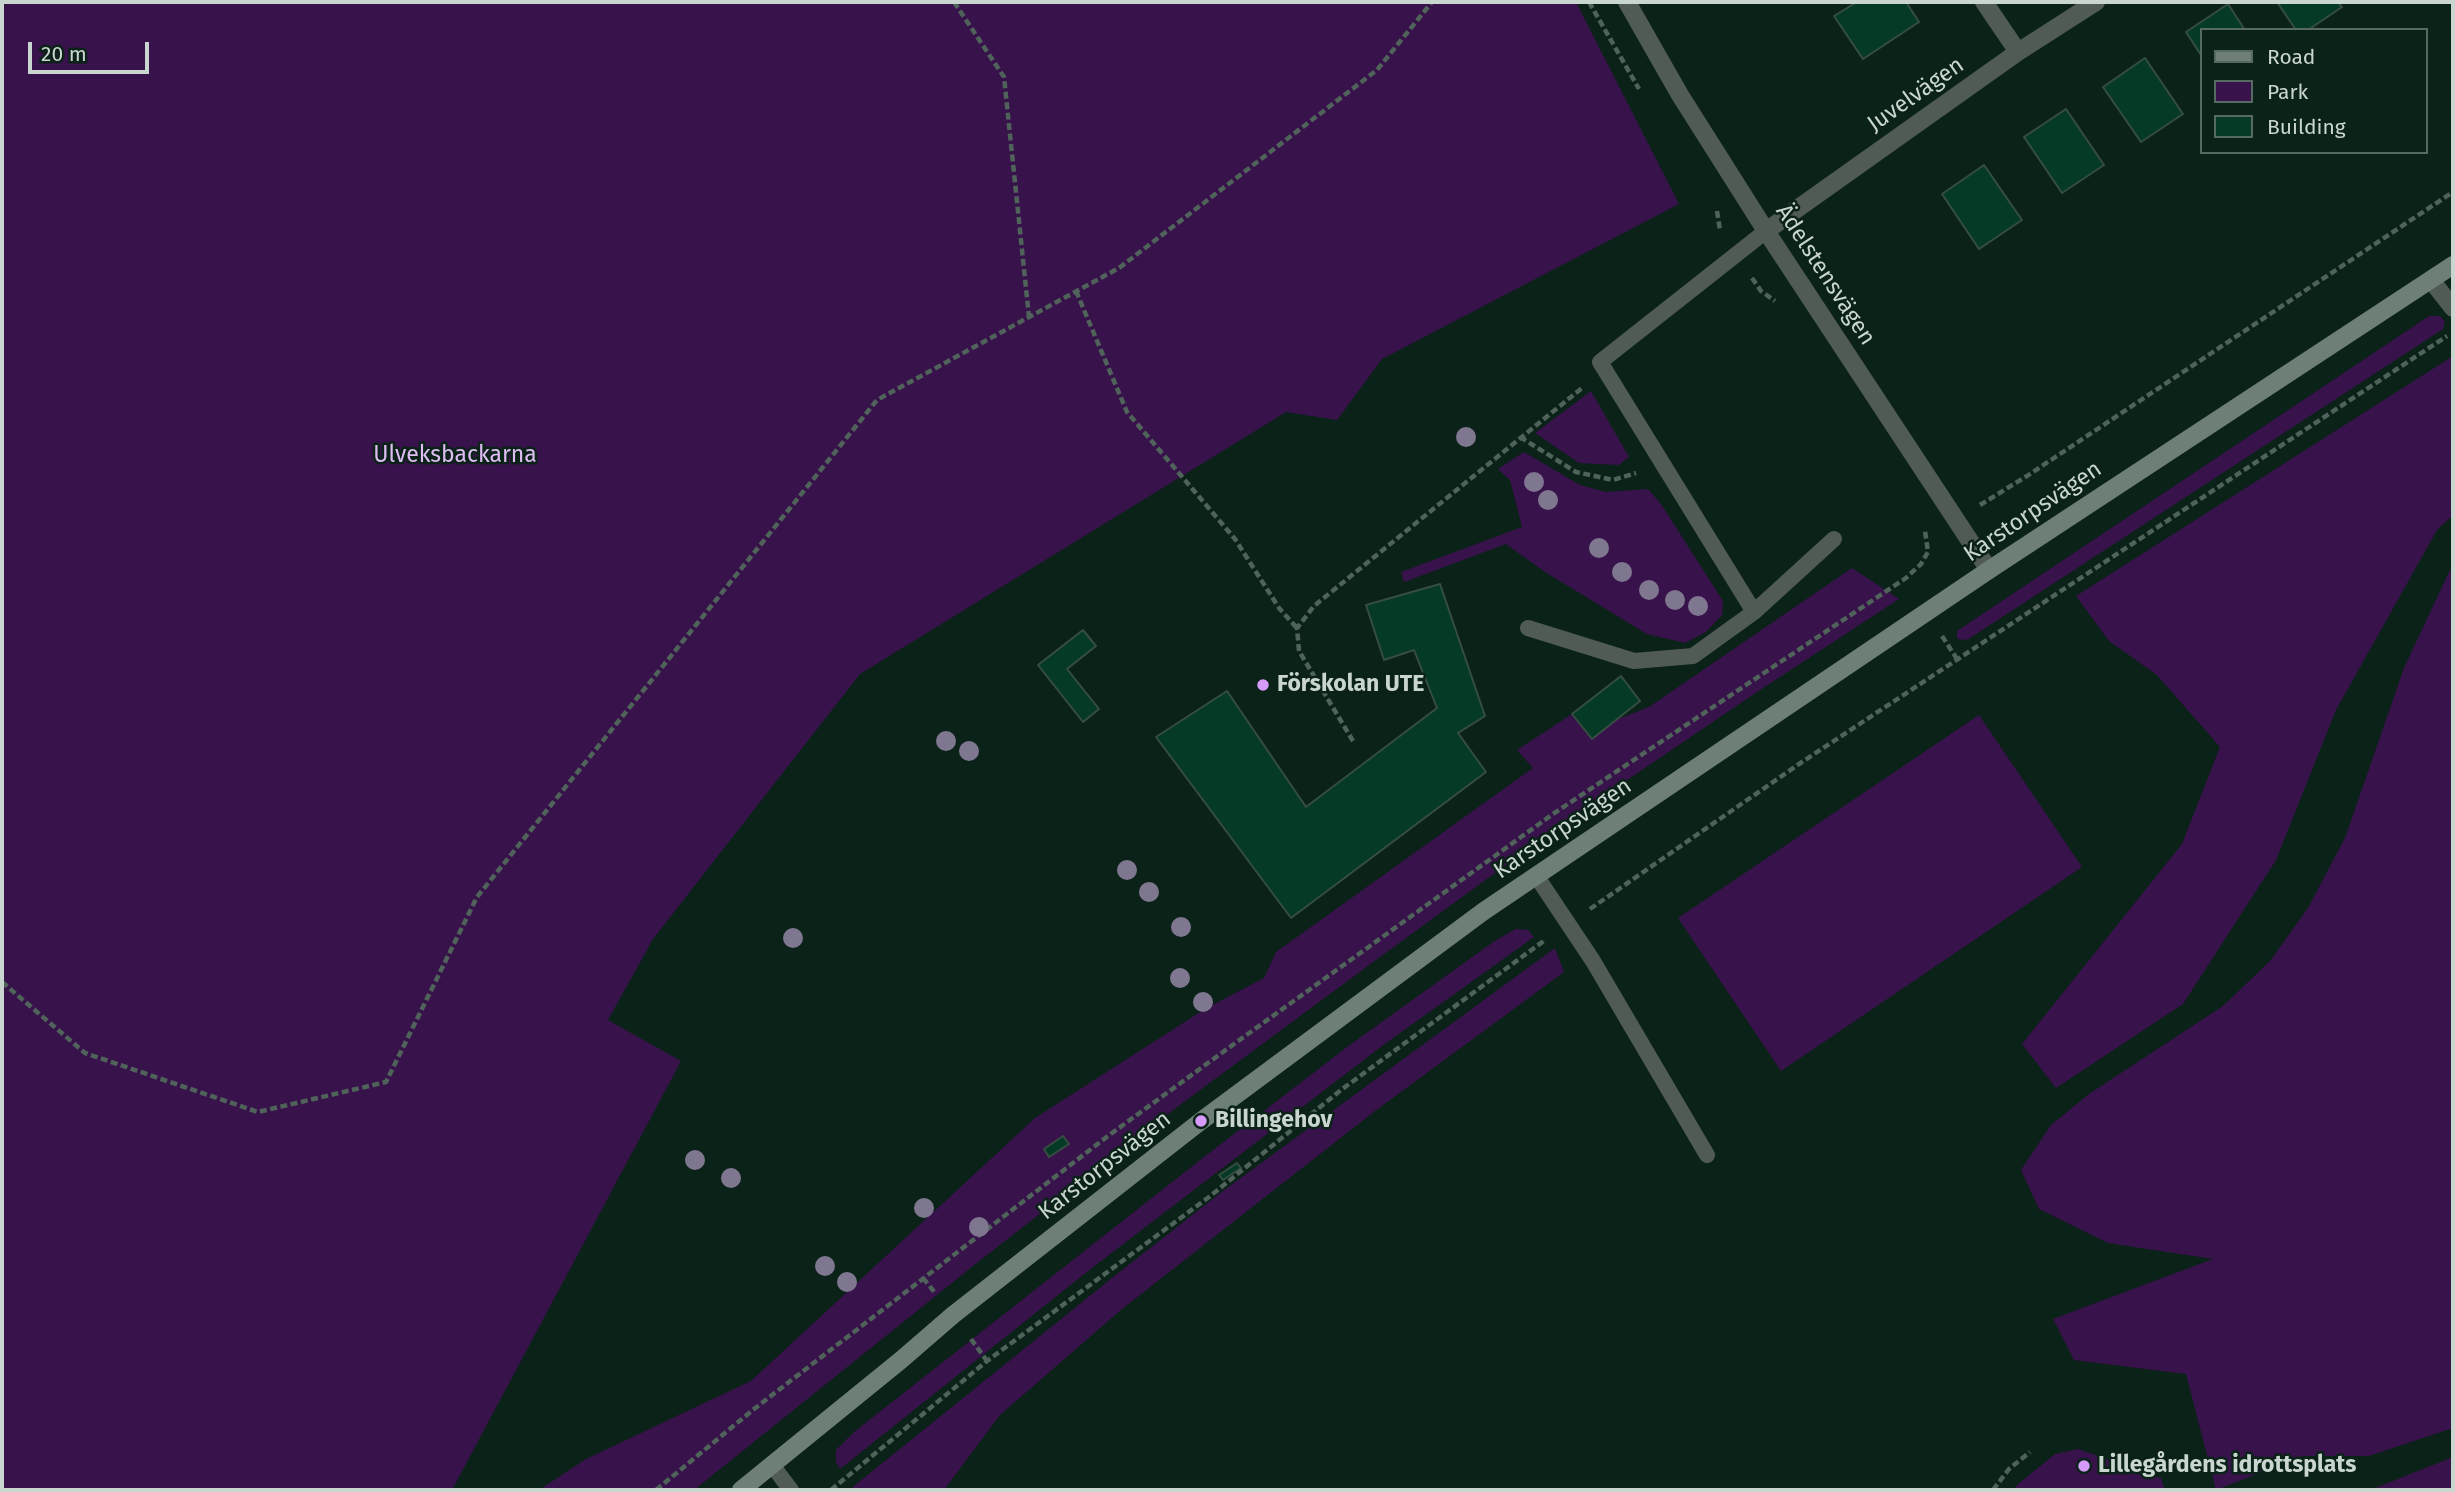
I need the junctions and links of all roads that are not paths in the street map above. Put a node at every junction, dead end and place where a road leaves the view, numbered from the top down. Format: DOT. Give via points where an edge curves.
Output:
graph roads {
  1 [pos="1627,2"];
  2 [pos="1984,2"];
  3 [pos="2096,2"];
  4 [pos="2018,52"];
  5 [pos="1766,231"];
  6 [pos="2453,265"];
  7 [pos="2431,280"];
  8 [pos="2453,308"];
  9 [pos="1834,539"];
  10 [pos="1989,570"];
  11 [pos="1754,612"];
  12 [pos="1528,628"];
  13 [pos="1537,877"];
  14 [pos="1707,1155"];
  15 [pos="772,1465"];
  16 [pos="741,1490"];
  17 [pos="791,1490"];
  1 -- 5 [label="street, Ädelstensvägen"];
  2 -- 4 [label="street"];
  3 -- 4 [label="street, Juvelvägen"];
  4 -- 5 [label="street, Juvelvägen"];
  5 -- 10 [label="street, Ädelstensvägen"];
  5 -- 11 [label="lane" via="1600,362"];
  6 -- 7 [label="main road, Karstorpsvägen"];
  7 -- 8 [label="street"];
  7 -- 10 [label="main road, Karstorpsvägen"];
  9 -- 11 [label="lane"];
  10 -- 13 [label="main road, Karstorpsvägen"];
  11 -- 12 [label="lane" via="1693,656 1634,661"];
  13 -- 14 [label="lane" via="1593,961"];
  13 -- 15 [label="main road, Karstorpsvägen" via="1484,911 1201,1121 953,1315"];
  15 -- 16 [label="main road, Karstorpsvägen"];
  15 -- 17 [label="lane"];
}
